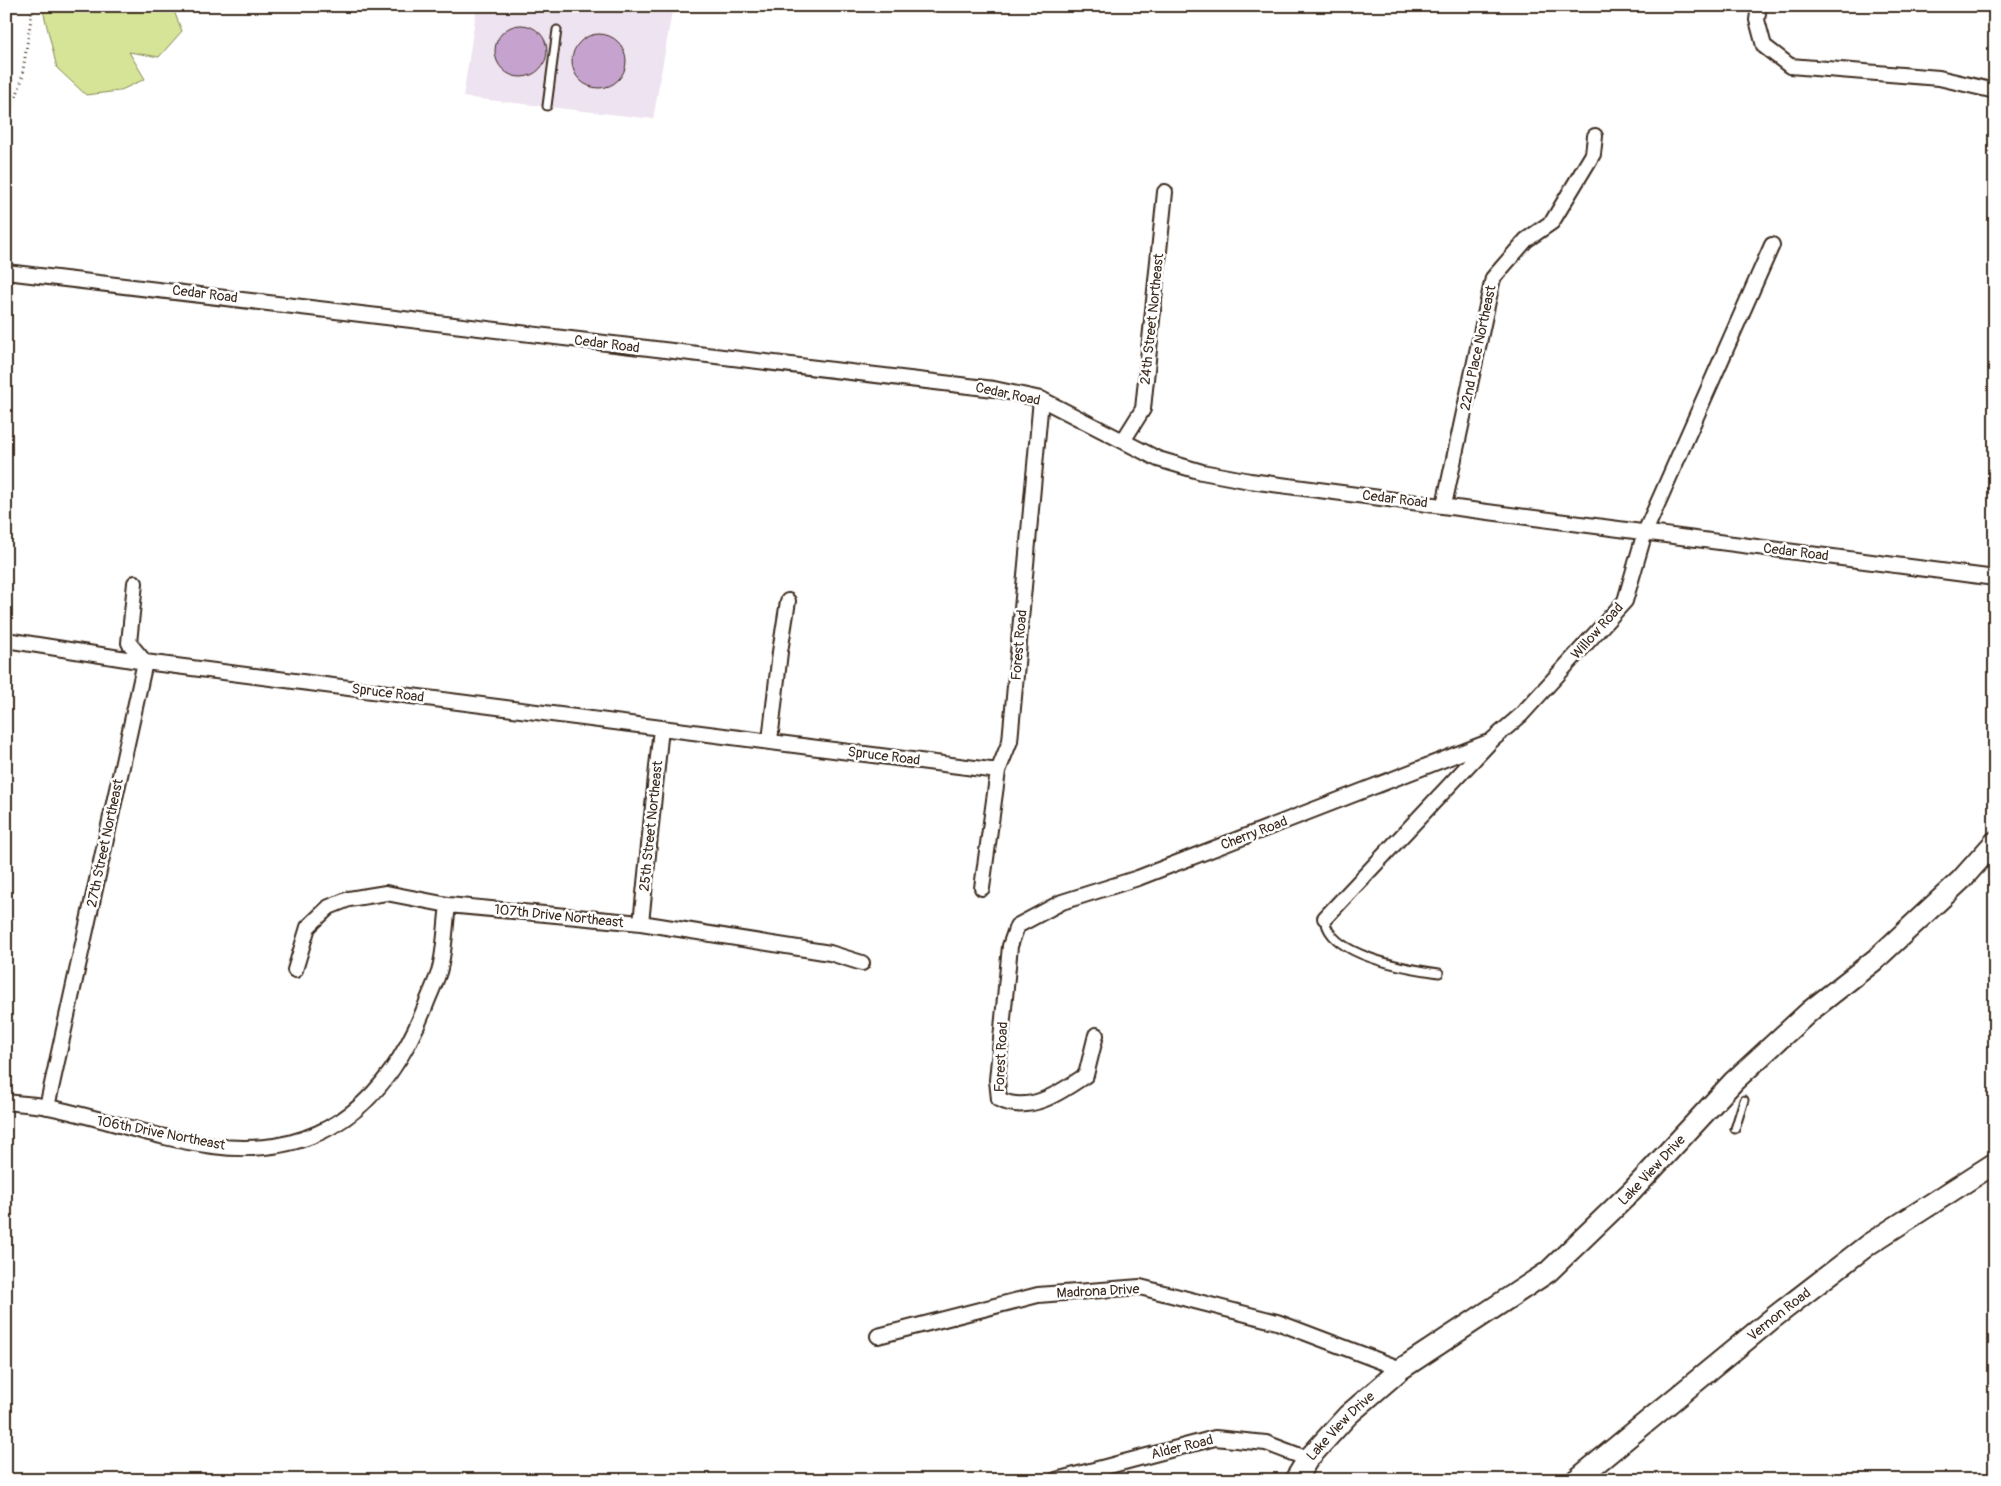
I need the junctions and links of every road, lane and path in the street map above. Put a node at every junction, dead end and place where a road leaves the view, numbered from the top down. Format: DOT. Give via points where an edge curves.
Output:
graph roads {
  1 [pos="33,6"];
  2 [pos="1759,6"];
  3 [pos="557,30"];
  4 [pos="1995,91"];
  5 [pos="547,106"];
  6 [pos="6,125"];
  7 [pos="1595,136"];
  8 [pos="1165,192"];
  9 [pos="1772,245"];
  10 [pos="6,272"];
  11 [pos="1041,399"];
  12 [pos="1123,441"];
  13 [pos="1444,505"];
  14 [pos="1645,532"];
  15 [pos="1995,578"];
  16 [pos="135,584"];
  17 [pos="788,601"];
  18 [pos="6,640"];
  19 [pos="145,662"];
  20 [pos="661,728"];
  21 [pos="770,741"];
  22 [pos="1491,741"];
  23 [pos="998,771"];
  24 [pos="1995,842"];
  25 [pos="982,888"];
  26 [pos="448,905"];
  27 [pos="1325,918"];
  28 [pos="641,924"];
  29 [pos="1017,926"];
  30 [pos="862,962"];
  31 [pos="295,970"];
  32 [pos="1439,973"];
  33 [pos="1096,1035"];
  34 [pos="1744,1100"];
  35 [pos="6,1102"];
  36 [pos="47,1106"];
  37 [pos="1734,1129"];
  38 [pos="1995,1163"];
  39 [pos="878,1336"];
  40 [pos="1401,1369"];
  41 [pos="1308,1459"];
  42 [pos="1056,1480"];
  43 [pos="1295,1480"];
  44 [pos="1576,1480"];
  1 -- 6 [label="path" via="21,83"];
  2 -- 4 [label="street" via="1757,20 1764,46 1790,66 1939,78"];
  3 -- 5 [label="lane"];
  7 -- 13 [label="street, 22nd Place Northeast" via="1593,154 1552,222 1526,240 1493,278"];
  8 -- 12 [label="street, 24th Street Northeast" via="1143,409"];
  9 -- 14 [label="street, Willow Road"];
  10 -- 11 [label="street, Cedar Road" via="994,389"];
  11 -- 12 [label="street, Cedar Road"];
  11 -- 23 [label="street, Forest Road" via="1010,741"];
  12 -- 13 [label="street, Cedar Road" via="1158,460 1202,472"];
  13 -- 14 [label="street, Cedar Road"];
  14 -- 15 [label="street, Cedar Road"];
  14 -- 22 [label="street, Willow Road" via="1624,601 1521,715"];
  16 -- 19 [label="street" via="129,643"];
  17 -- 21 [label="street"];
  18 -- 19 [label="street, Spruce Road"];
  19 -- 20 [label="street, Spruce Road"];
  19 -- 36 [label="street, 27th Street Northeast"];
  20 -- 21 [label="street, Spruce Road"];
  20 -- 28 [label="street, 25th Street Northeast"];
  21 -- 23 [label="street, Spruce Road"];
  22 -- 27 [label="street, Willow Road"];
  22 -- 29 [label="street, Cherry Road" via="1138,878 1062,902"];
  23 -- 25 [label="street, Forest Road"];
  24 -- 40 [label="street, Lake View Drive" via="1962,880 1734,1081 1632,1191 1548,1272"];
  26 -- 28 [label="street, 107th Drive Northeast"];
  26 -- 31 [label="street, 107th Drive Northeast" via="386,893 349,899 329,907 308,927"];
  26 -- 36 [label="street, 106th Drive Northeast" via="439,972 412,1039 396,1067 378,1089 346,1119 312,1136 260,1148 213,1146"];
  27 -- 32 [label="lane" via="1329,932 1351,949 1378,961"];
  28 -- 30 [label="street, 107th Drive Northeast" via="830,953"];
  29 -- 33 [label="street, Forest Road" via="1010,946 997,1080 999,1099 1012,1106 1053,1097 1086,1075"];
  34 -- 37 [label="lane"];
  35 -- 36 [label="street, 106th Drive Northeast"];
  38 -- 44 [label="street, Vernon Road" via="1869,1244 1773,1318"];
  39 -- 40 [label="street, Madrona Drive" via="1038,1295 1140,1287 1277,1322"];
  40 -- 41 [label="street, Lake View Drive" via="1348,1416"];
  41 -- 42 [label="street, Alder Road" via="1266,1443 1215,1438"];
  41 -- 43 [label="street, Lake View Drive"];
}
